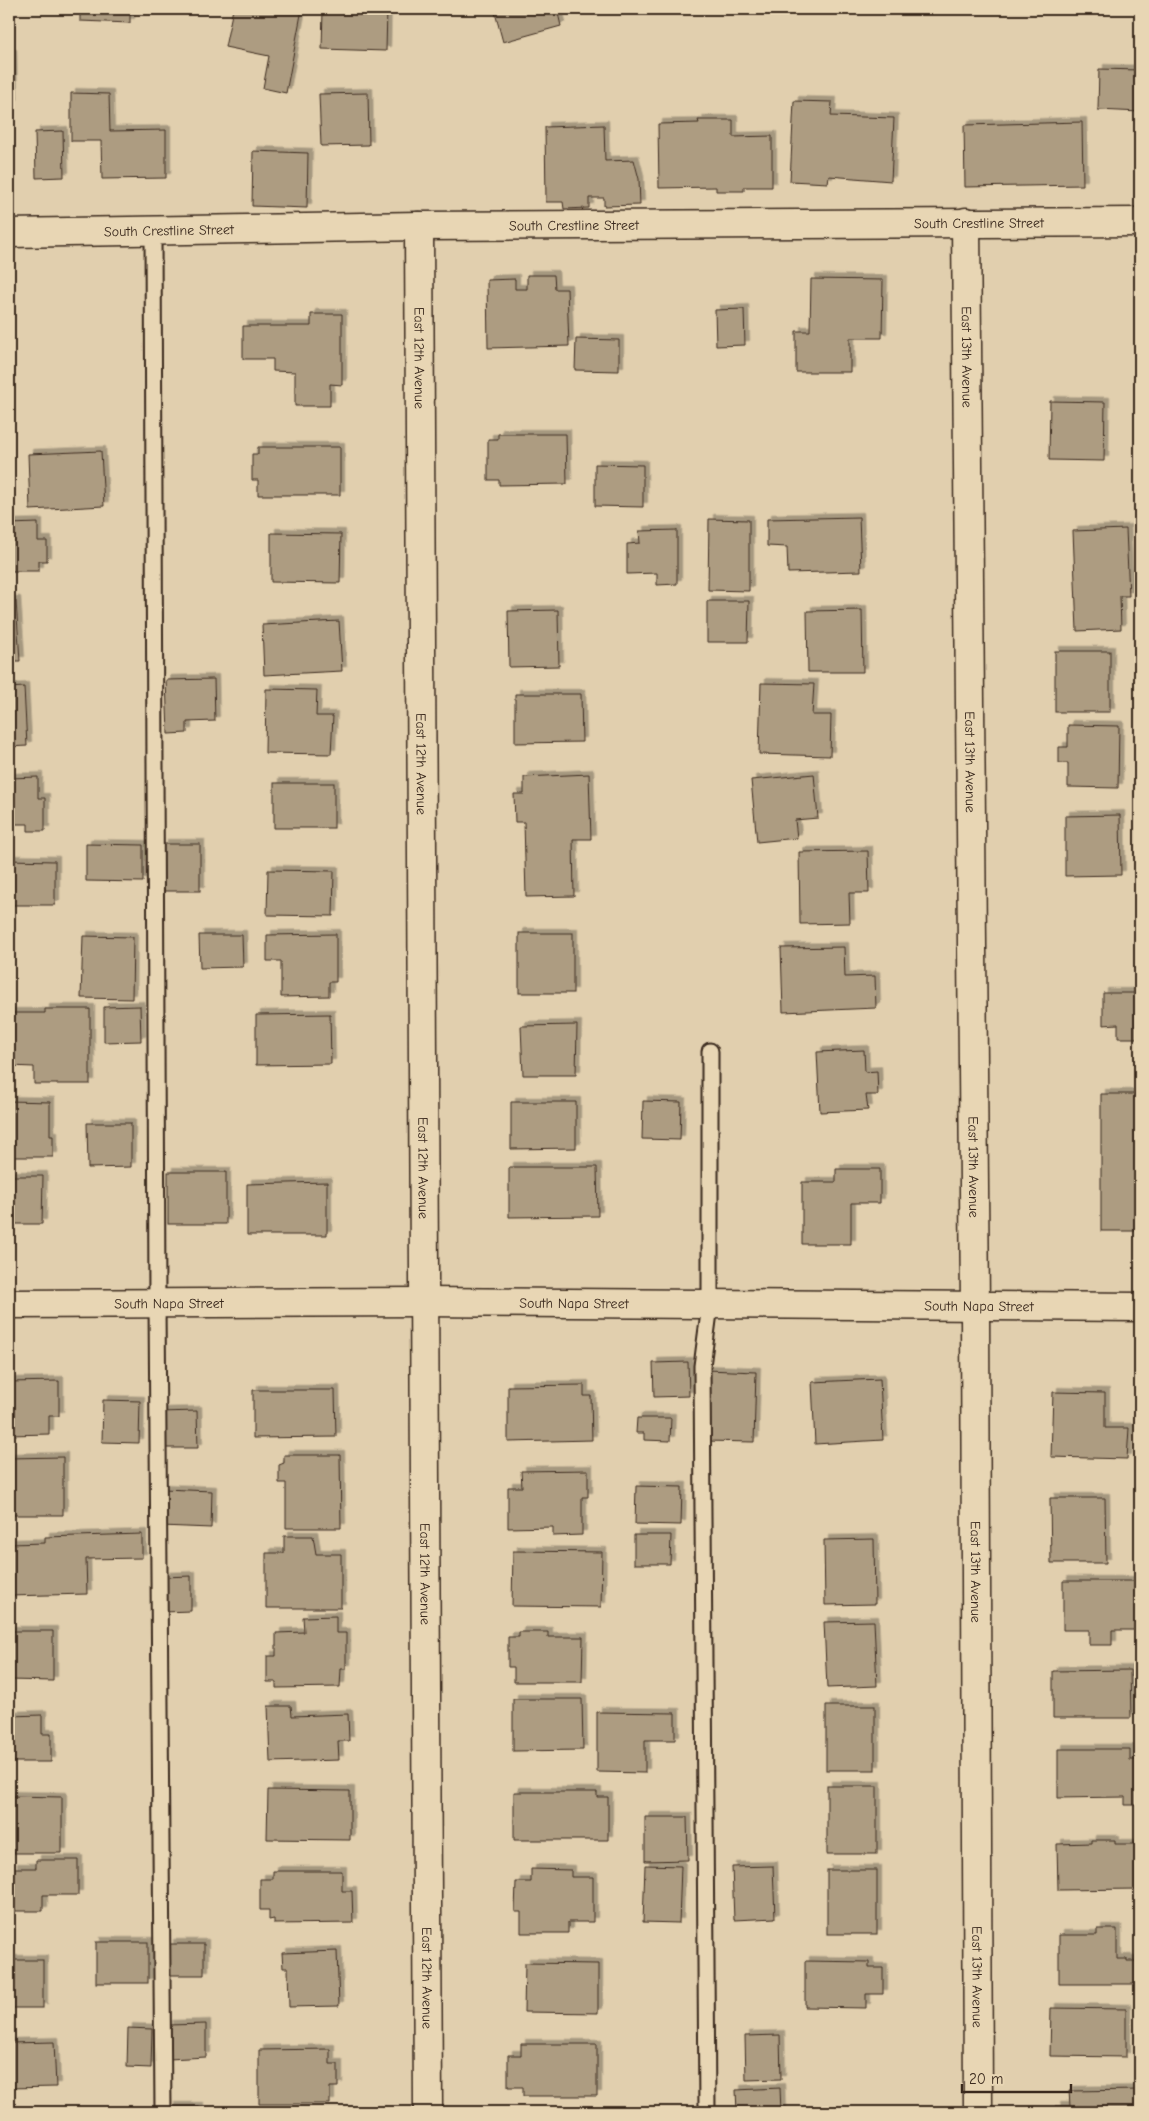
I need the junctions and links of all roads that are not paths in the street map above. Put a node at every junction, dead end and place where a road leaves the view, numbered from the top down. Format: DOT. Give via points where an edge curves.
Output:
graph roads {
  1 [pos="966,222"];
  2 [pos="1140,222"];
  3 [pos="419,226"];
  4 [pos="153,231"];
  5 [pos="9,233"];
  6 [pos="710,1051"];
  7 [pos="424,1302"];
  8 [pos="9,1304"];
  9 [pos="157,1305"];
  10 [pos="710,1305"];
  11 [pos="975,1307"];
  12 [pos="1140,1307"];
  13 [pos="163,2112"];
  14 [pos="428,2112"];
  15 [pos="707,2112"];
  16 [pos="978,2112"];
  1 -- 2 [label="street, South Crestline Street"];
  1 -- 3 [label="street, South Crestline Street"];
  1 -- 11 [label="street, East 13th Avenue"];
  3 -- 4 [label="street, South Crestline Street"];
  3 -- 7 [label="street, East 12th Avenue"];
  4 -- 5 [label="street, South Crestline Street"];
  4 -- 9 [label="lane"];
  6 -- 10 [label="lane"];
  7 -- 9 [label="street, South Napa Street"];
  7 -- 10 [label="street, South Napa Street"];
  7 -- 14 [label="street, East 12th Avenue"];
  8 -- 9 [label="street, South Napa Street"];
  9 -- 13 [label="lane"];
  10 -- 11 [label="street, South Napa Street"];
  10 -- 15 [label="lane" via="702,1366"];
  11 -- 12 [label="street, South Napa Street"];
  11 -- 16 [label="street, East 13th Avenue"];
}
